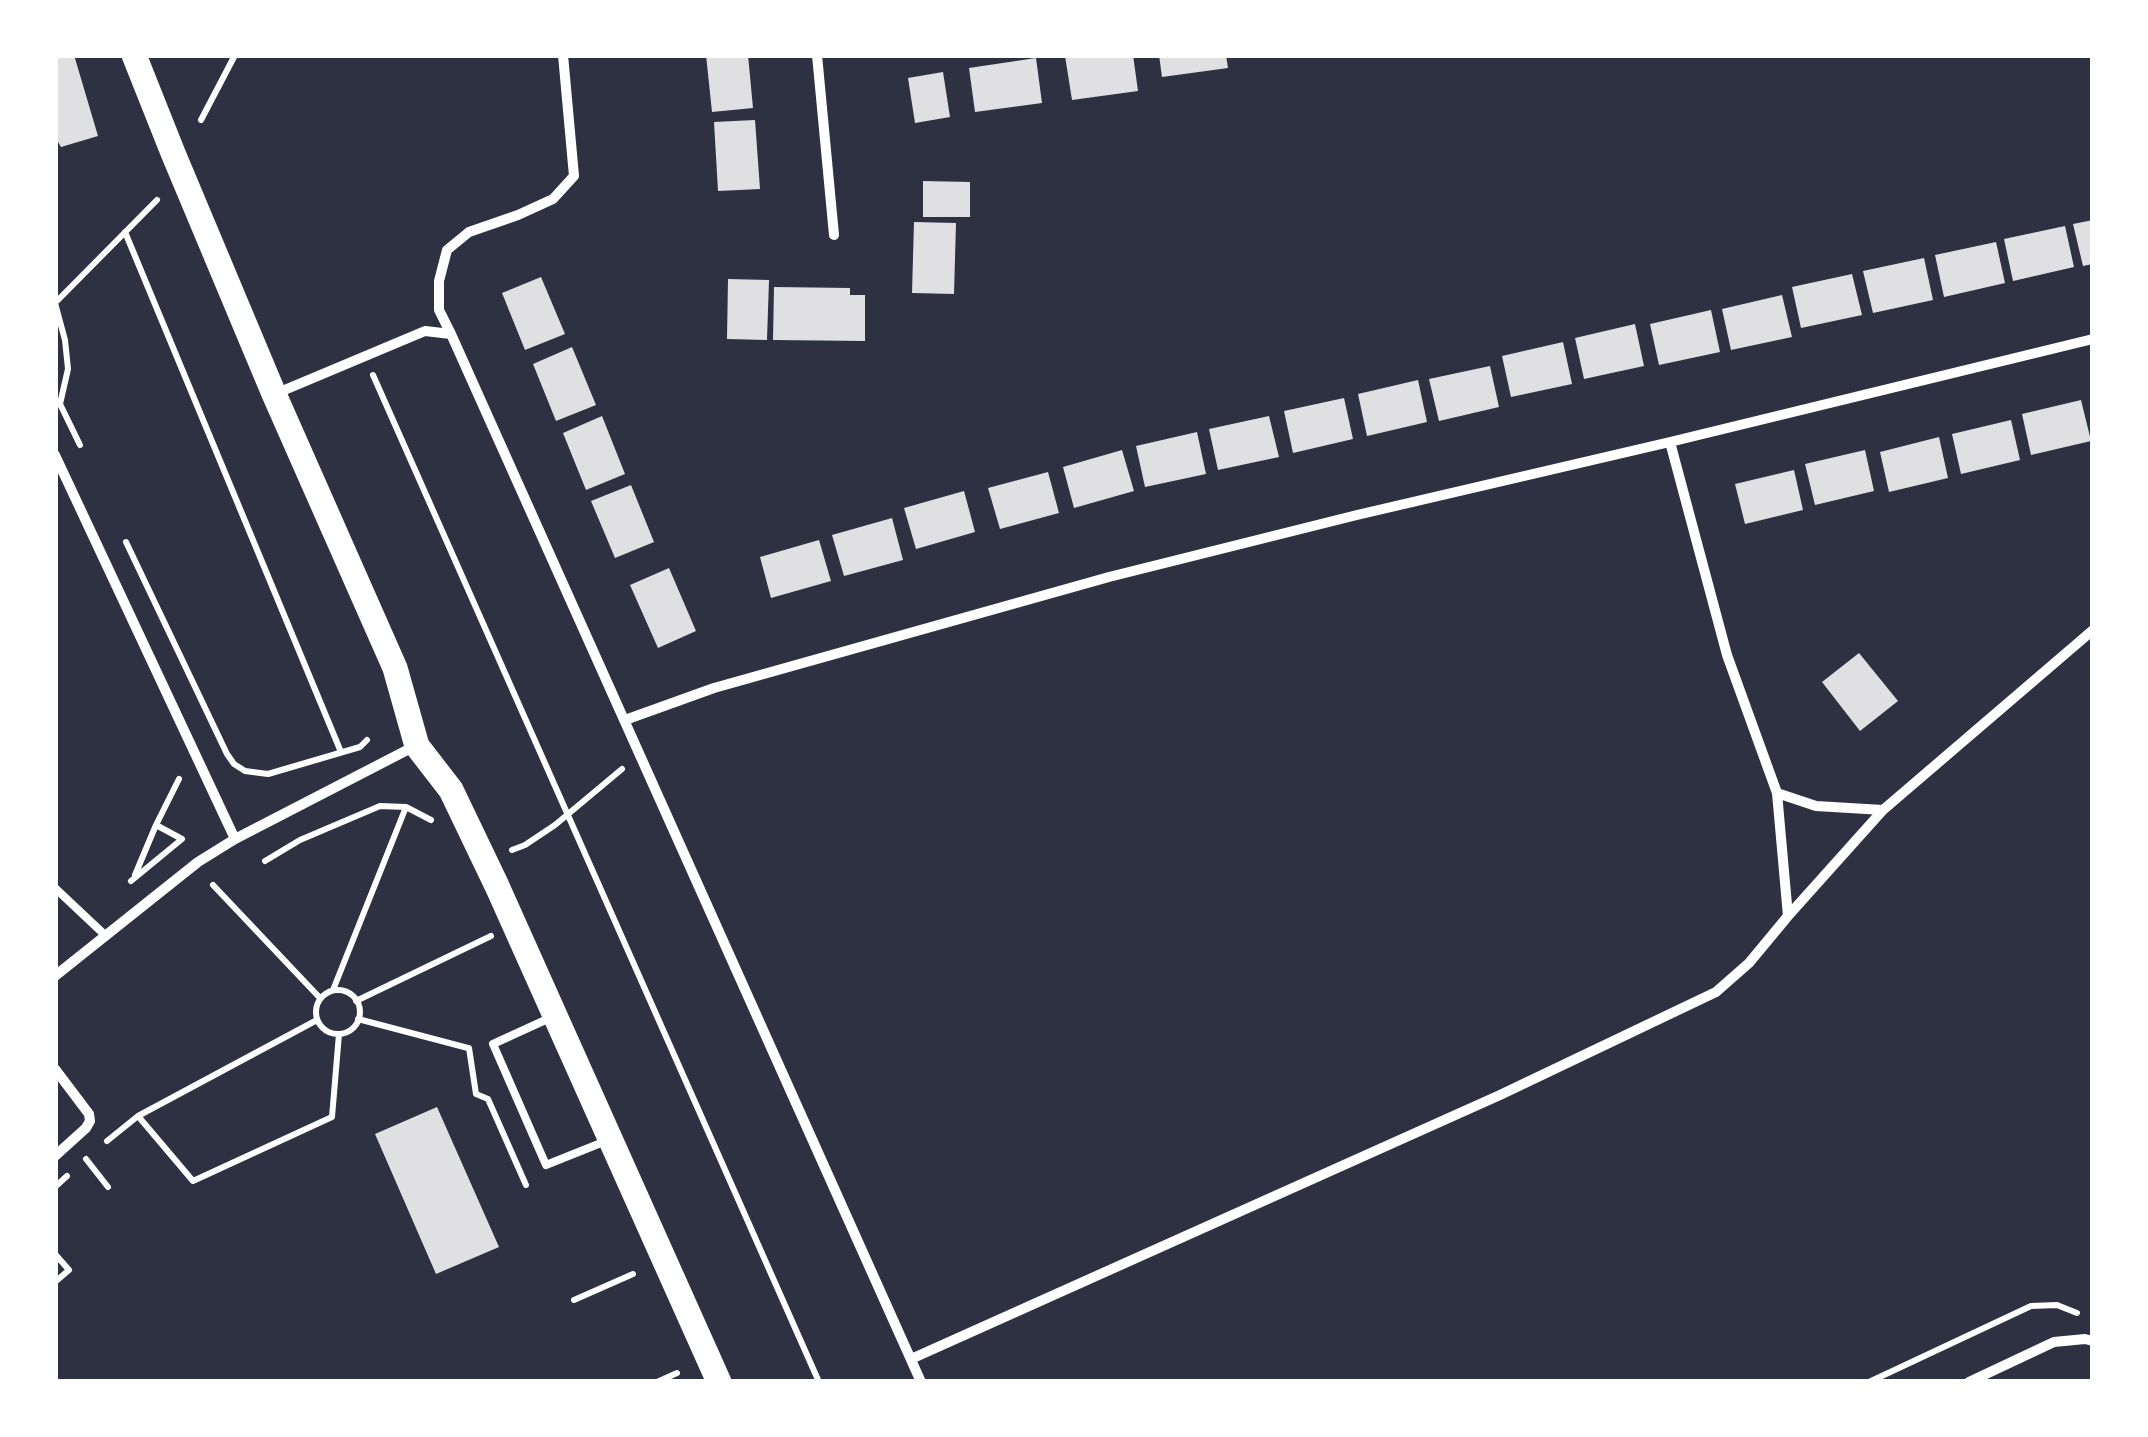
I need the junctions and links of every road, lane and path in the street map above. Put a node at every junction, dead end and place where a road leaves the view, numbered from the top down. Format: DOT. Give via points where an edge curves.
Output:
graph roads {
  1 [pos="134,55"];
  2 [pos="234,55"];
  3 [pos="563,55"];
  4 [pos="816,55"];
  5 [pos="200,120"];
  6 [pos="157,200"];
  7 [pos="126,232"];
  8 [pos="834,235"];
  9 [pos="55,303"];
  10 [pos="452,334"];
  11 [pos="2093,338"];
  12 [pos="364,356"];
  13 [pos="274,394"];
  14 [pos="1670,442"];
  15 [pos="55,456"];
  16 [pos="85,457"];
  17 [pos="118,527"];
  18 [pos="2093,630"];
  19 [pos="624,720"];
  20 [pos="367,740"];
  21 [pos="417,746"];
  22 [pos="342,752"];
  23 [pos="640,755"];
  24 [pos="172,764"];
  25 [pos="1777,793"];
  26 [pos="406,806"];
  27 [pos="1883,810"];
  28 [pos="568,814"];
  29 [pos="156,826"];
  30 [pos="440,829"];
  31 [pos="234,839"];
  32 [pos="506,852"];
  33 [pos="265,861"];
  34 [pos="133,879"];
  35 [pos="213,885"];
  36 [pos="55,888"];
  37 [pos="1788,916"];
  38 [pos="88,919"];
  39 [pos="489,920"];
  40 [pos="106,936"];
  41 [pos="55,976"];
  42 [pos="333,990"];
  43 [pos="320,998"];
  44 [pos="356,1000"];
  45 [pos="554,1016"];
  46 [pos="358,1019"];
  47 [pos="317,1020"];
  48 [pos="339,1034"];
  49 [pos="468,1048"];
  50 [pos="55,1070"];
  51 [pos="610,1139"];
  52 [pos="55,1156"];
  53 [pos="86,1160"];
  54 [pos="108,1186"];
  55 [pos="55,1254"];
  56 [pos="633,1274"];
  57 [pos="55,1282"];
  58 [pos="574,1300"];
  59 [pos="2083,1313"];
  60 [pos="2093,1341"];
  61 [pos="910,1359"];
  62 [pos="677,1373"];
  63 [pos="657,1382"];
  64 [pos="719,1382"];
  65 [pos="819,1382"];
  66 [pos="921,1382"];
  67 [pos="1869,1382"];
  68 [pos="1969,1382"];
  1 -- 13 [label="main road"];
  2 -- 5 [label="path"];
  3 -- 10 [label="street" via="574,176 553,199 469,232 447,250 439,310"];
  4 -- 8 [label="street"];
  6 -- 7 [label="path"];
  7 -- 9 [label="path"];
  7 -- 22 [label="path"];
  9 -- 16 [label="path" via="68,369 60,404"];
  10 -- 12 [label="street" via="425,331"];
  10 -- 19 [label="street"];
  11 -- 14 [label="street"];
  12 -- 13 [label="street"];
  12 -- 28 [label="path"];
  13 -- 21 [label="main road" via="394,668"];
  14 -- 19 [label="street" via="1109,578 714,688"];
  14 -- 25 [label="street" via="1727,655"];
  15 -- 31 [label="street"];
  17 -- 22 [label="path" via="234,764 268,774"];
  18 -- 27 [label="street"];
  19 -- 23 [label="street"];
  20 -- 22 [label="path"];
  21 -- 31 [label="street"];
  21 -- 45 [label="main road" via="450,790"];
  23 -- 28 [label="path"];
  23 -- 61 [label="street"];
  24 -- 29 [label="path" via="180,781"];
  25 -- 27 [label="street" via="1816,806"];
  25 -- 37 [label="street"];
  26 -- 30 [label="path"];
  26 -- 33 [label="path" via="380,806"];
  26 -- 42 [label="path"];
  27 -- 37 [label="street"];
  28 -- 32 [label="path"];
  28 -- 65 [label="path"];
  29 -- 34 [label="path"];
  29 -- 34 [label="path" via="182,839"];
  31 -- 40 [label="street"];
  34 -- 38 [label="path"];
  35 -- 43 [label="path"];
  36 -- 38 [label="lane"];
  37 -- 61 [label="street" via="1716,992"];
  38 -- 40 [label="lane"];
  39 -- 44 [label="path" via="495,934"];
  40 -- 41 [label="street"];
  42 -- 43 [label="path"];
  42 -- 44 [label="path"];
  43 -- 47 [label="path"];
  44 -- 46 [label="path"];
  45 -- 51 [label="main road"];
  45 -- 51 [label="lane" via="493,1044 546,1165"];
  46 -- 48 [label="path"];
  46 -- 49 [label="path"];
  47 -- 48 [label="path"];
  47 -- 48 [label="path" via="138,1116 193,1181 332,1117"];
  50 -- 52 [label="street" via="90,1121"];
  51 -- 64 [label="main road"];
  53 -- 54 [label="path"];
  55 -- 57 [label="path" via="69,1270"];
  56 -- 58 [label="path"];
  59 -- 67 [label="path" via="2032,1306"];
  60 -- 68 [label="street" via="2054,1342"];
  61 -- 66 [label="street"];
  62 -- 63 [label="path"];
}
